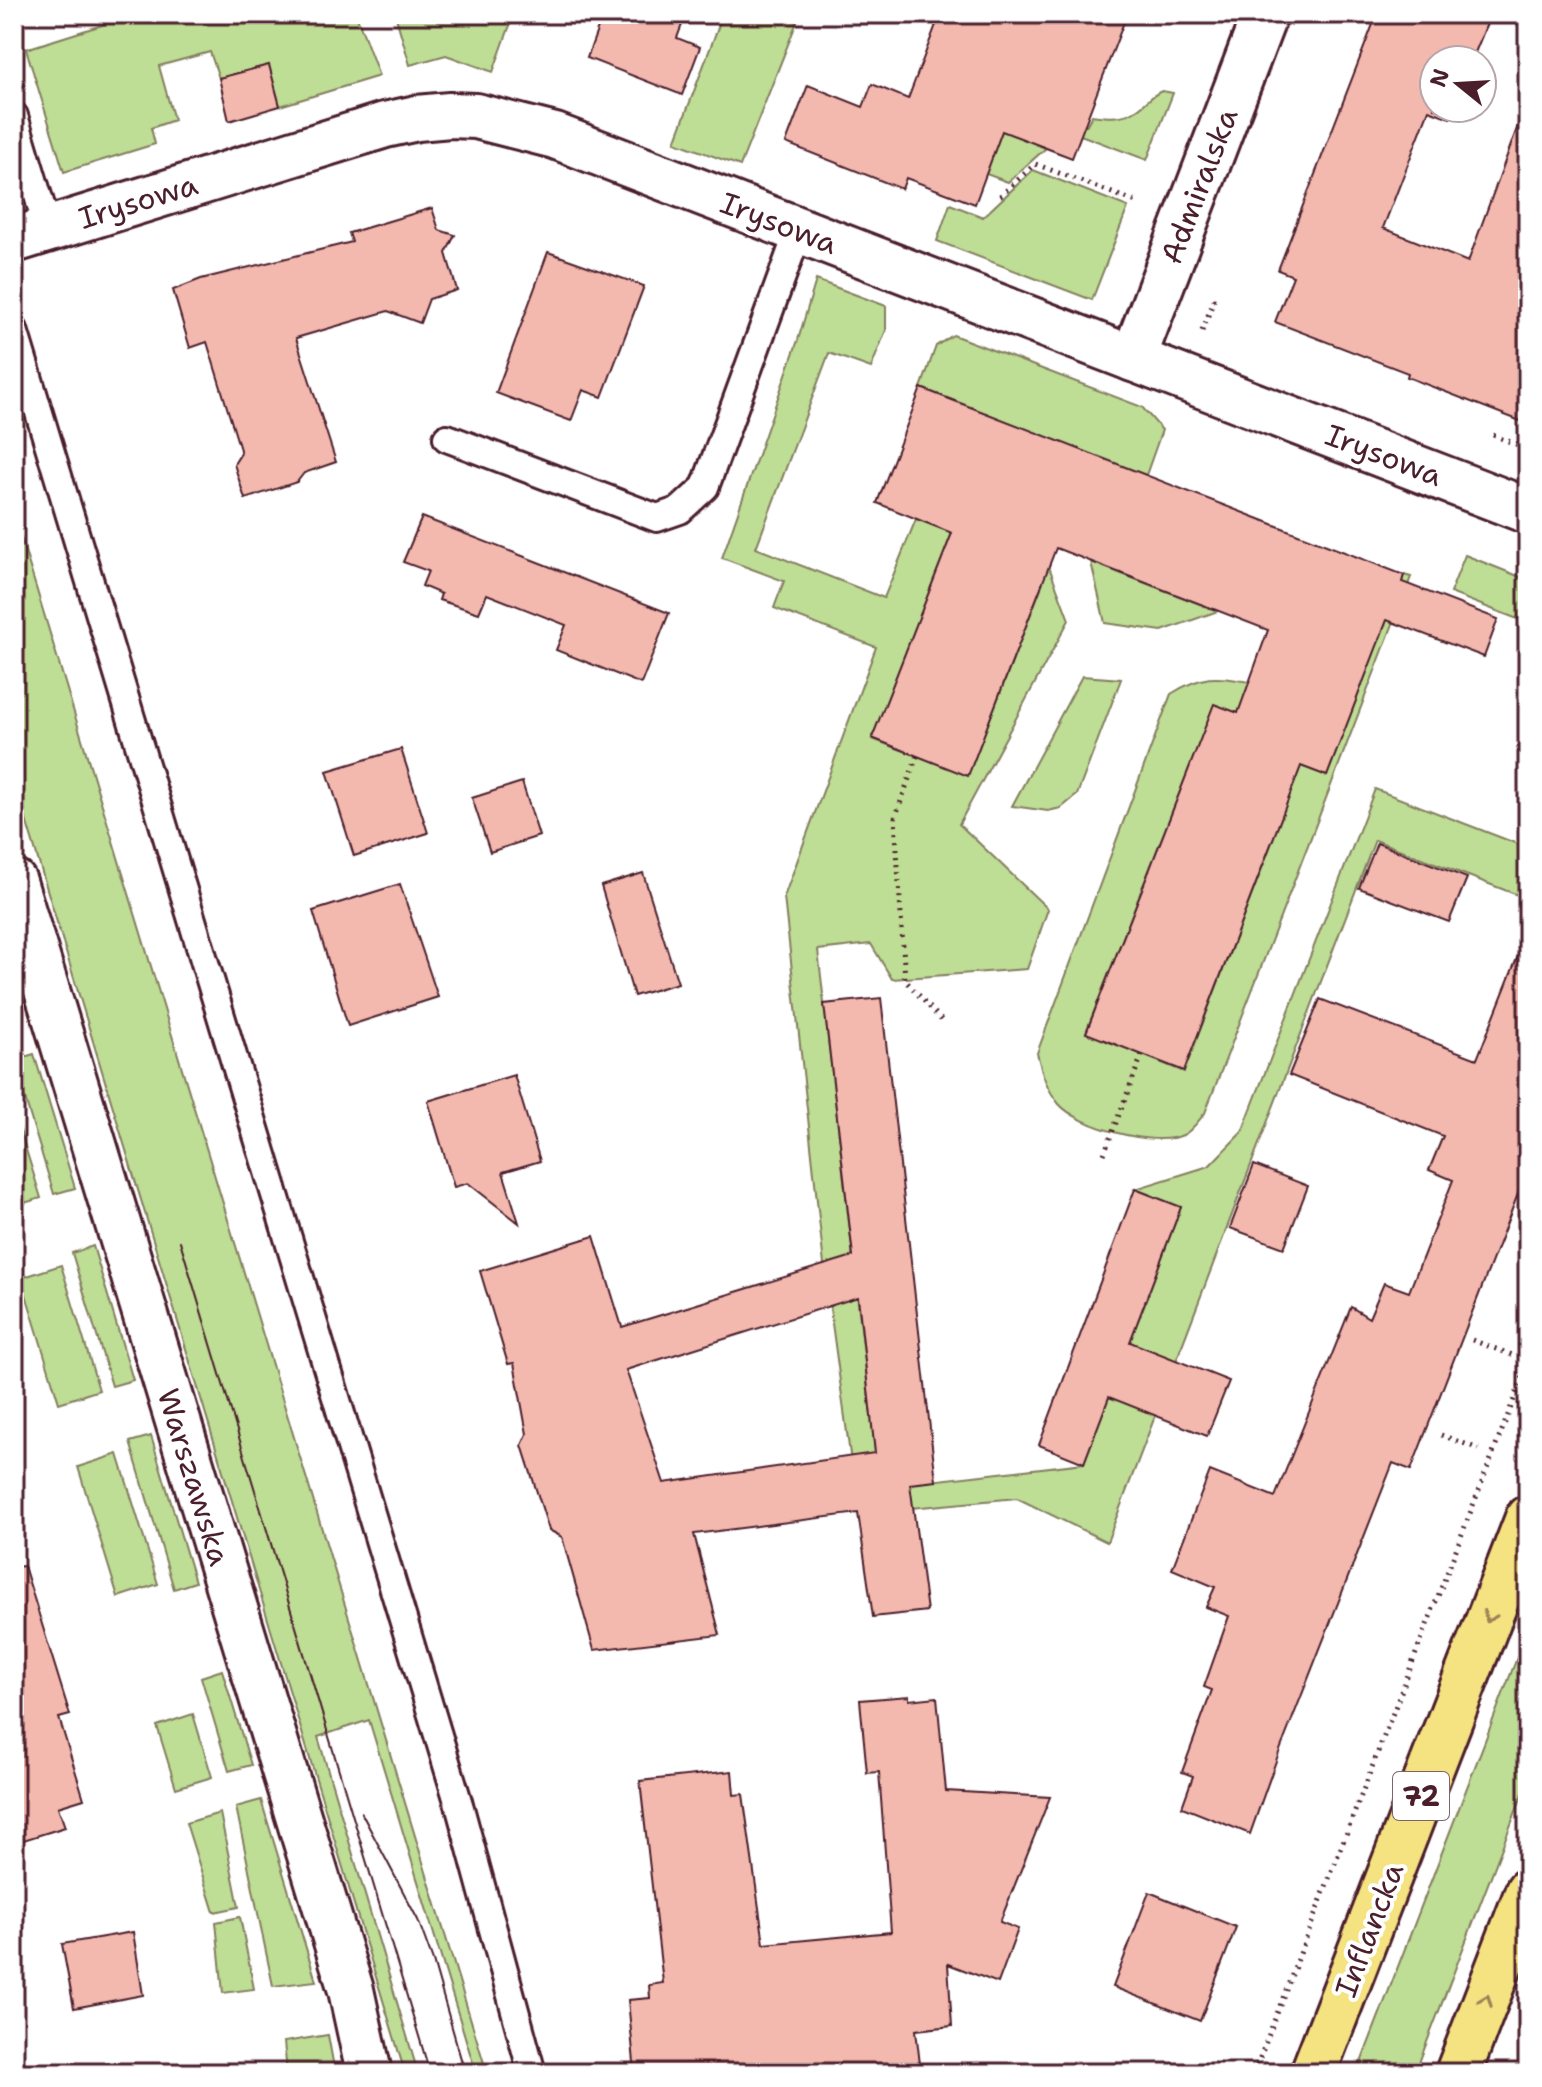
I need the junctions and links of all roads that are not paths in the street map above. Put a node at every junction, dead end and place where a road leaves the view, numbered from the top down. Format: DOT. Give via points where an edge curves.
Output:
graph roads {
  1 [pos="1265,14"];
  2 [pos="14,116"];
  3 [pos="799,230"];
  4 [pos="31,235"];
  5 [pos="14,330"];
  6 [pos="1133,359"];
  7 [pos="447,438"];
  8 [pos="1528,511"];
  9 [pos="14,882"];
  10 [pos="1528,1518"];
  11 [pos="1528,1891"];
  12 [pos="369,2073"];
  13 [pos="532,2073"];
  14 [pos="1313,2073"];
  15 [pos="1458,2073"];
  1 -- 6 [label="street, Admiralska"];
  2 -- 4 [label="lane"];
  3 -- 4 [label="street, Irysowa" via="555,136 450,115 385,125"];
  3 -- 6 [label="street, Irysowa"];
  3 -- 7 [label="lane" via="705,487 680,510 657,518"];
  5 -- 13 [label="lane" via="460,1808"];
  6 -- 8 [label="street, Irysowa"];
  9 -- 12 [label="street, Warszawska" via="351,1990"];
  10 -- 14 [label="main road, Inflancka / 72, one-way"];
  15 -- 11 [label="main road, one-way"];
}
